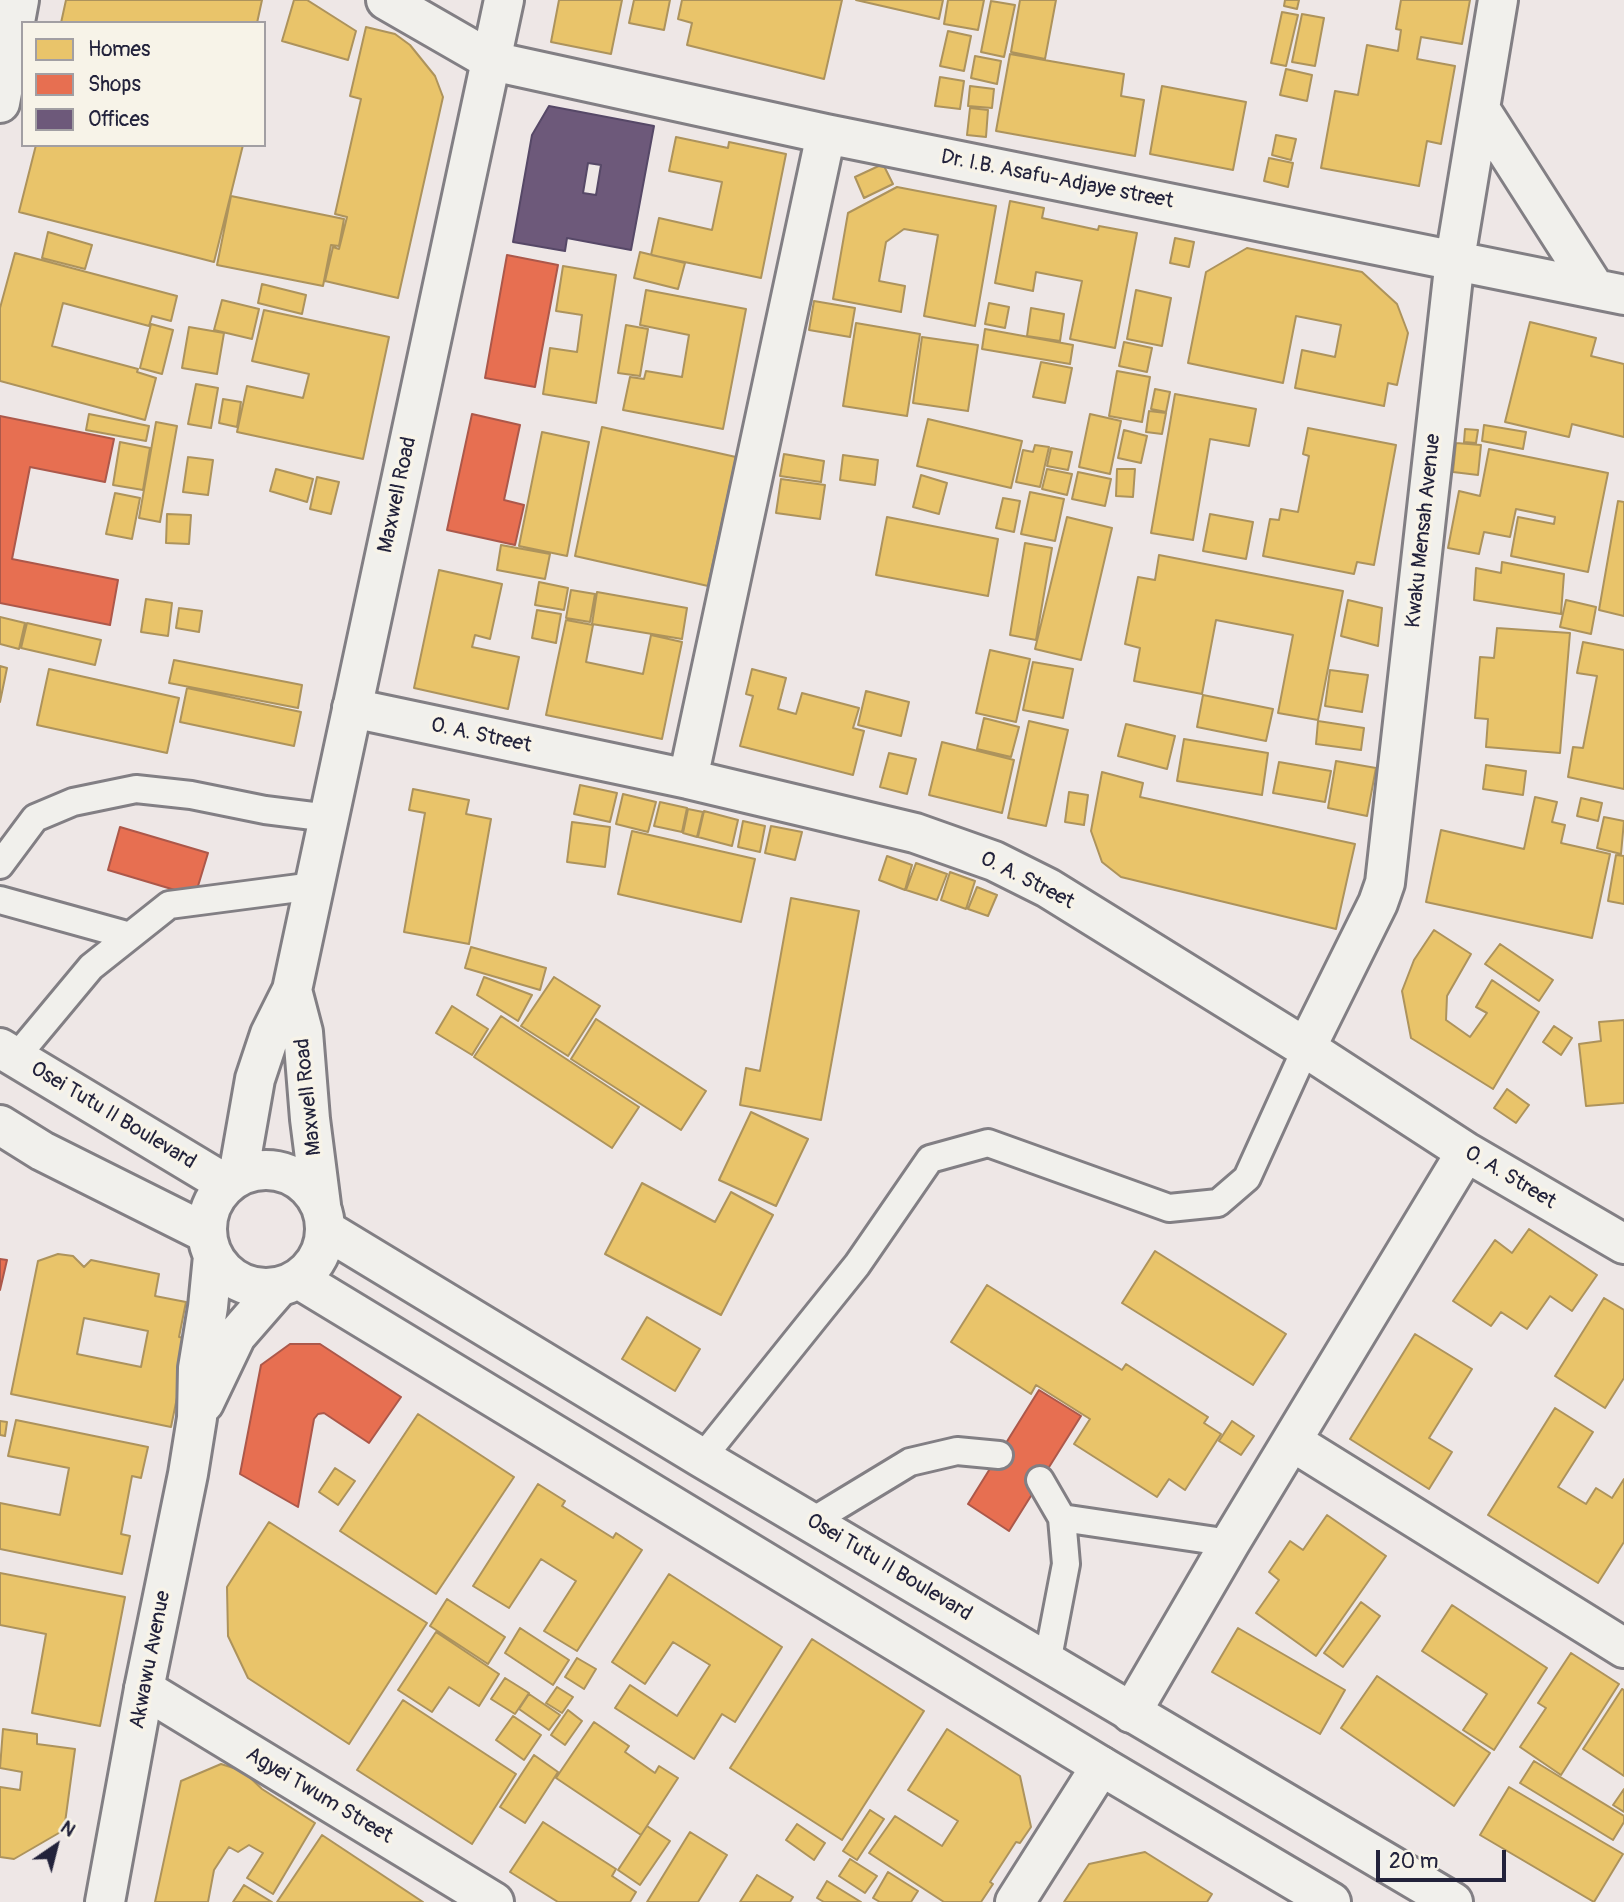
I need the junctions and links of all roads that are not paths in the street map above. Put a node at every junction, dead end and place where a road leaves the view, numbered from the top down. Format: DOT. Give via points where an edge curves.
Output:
graph roads {
  1 [pos="19,0"];
  2 [pos="386,0"];
  3 [pos="504,0"];
  4 [pos="1498,0"];
  5 [pos="492,61"];
  6 [pos="0,103"];
  7 [pos="1480,109"];
  8 [pos="826,134"];
  9 [pos="1455,259"];
  10 [pos="1610,292"];
  11 [pos="352,708"];
  12 [pos="688,779"];
  13 [pos="329,818"];
  14 [pos="0,865"];
  15 [pos="314,886"];
  16 [pos="0,900"];
  17 [pos="130,936"];
  18 [pos="292,989"];
  19 [pos="1306,1048"];
  20 [pos="8,1053"];
  21 [pos="0,1125"];
  22 [pos="1466,1152"];
  23 [pos="232,1180"];
  24 [pos="324,1218"];
  25 [pos="1624,1244"];
  26 [pos="209,1245"];
  27 [pos="288,1284"];
  28 [pos="197,1418"];
  29 [pos="1293,1442"];
  30 [pos="999,1455"];
  31 [pos="702,1458"];
  32 [pos="1040,1480"];
  33 [pos="1062,1517"];
  34 [pos="811,1522"];
  35 [pos="1230,1543"];
  36 [pos="1624,1648"];
  37 [pos="1047,1663"];
  38 [pos="144,1689"];
  39 [pos="1131,1713"];
  40 [pos="1101,1766"];
  41 [pos="105,1902"];
  42 [pos="494,1902"];
  43 [pos="1015,1902"];
  44 [pos="1331,1902"];
  45 [pos="1453,1902"];
  1 -- 6 [label="street"];
  2 -- 5 [label="street, Dr. I.B. Asafu-Adjaye street"];
  3 -- 5 [label="street, Maxwell Road"];
  4 -- 7 [label="street, Kwaku Mensah Avenue"];
  5 -- 8 [label="street, Dr. I.B. Asafu-Adjaye street"];
  5 -- 11 [label="street, Maxwell Road"];
  7 -- 9 [label="street, Kwaku Mensah Avenue"];
  7 -- 10 [label="street"];
  8 -- 9 [label="street, Dr. I.B. Asafu-Adjaye street"];
  8 -- 12 [label="street"];
  9 -- 10 [label="street, Dr. I.B. Asafu-Adjaye street"];
  9 -- 19 [label="street, Kwaku Mensah Avenue" via="1385,883"];
  11 -- 12 [label="street, O. A. Street"];
  11 -- 13 [label="street, Maxwell Road"];
  12 -- 19 [label="street, O. A. Street" via="915,834 994,861 1048,888"];
  13 -- 14 [label="lane" via="136,789 72,802 35,818"];
  13 -- 15 [label="street, Maxwell Road"];
  15 -- 17 [label="lane" via="169,905"];
  15 -- 18 [label="street, Maxwell Road"];
  16 -- 17 [label="lane"];
  17 -- 20 [label="lane" via="91,967"];
  18 -- 23 [label="street, Maxwell Road" via="255,1079"];
  18 -- 24 [label="street, Maxwell Road" via="303,1032"];
  19 -- 22 [label="street, O. A. Street"];
  19 -- 31 [label="lane" via="1247,1178 1218,1203 1168,1208 988,1143 930,1159 858,1265"];
  20 -- 23 [label="street, Osei Tutu II Boulevard"];
  21 -- 26 [label="street"];
  22 -- 25 [label="street, O. A. Street"];
  22 -- 29 [label="street"];
  23 -- 24 [label="street" via="261,1170 285,1173 306,1185"];
  23 -- 26 [label="street" via="211,1206"];
  24 -- 27 [label="street" via="319,1258"];
  24 -- 31 [label="street, Osei Tutu II Boulevard"];
  26 -- 27 [label="street" via="228,1276 251,1288"];
  26 -- 28 [label="street, Akwawu Avenue"];
  27 -- 28 [label="street, Akwawu Avenue" via="236,1336"];
  27 -- 40 [label="street"];
  28 -- 38 [label="street, Akwawu Avenue"];
  29 -- 35 [label="street"];
  29 -- 36 [label="street"];
  30 -- 34 [label="lane" via="957,1451 910,1462"];
  31 -- 34 [label="street, Osei Tutu II Boulevard"];
  32 -- 33 [label="lane"];
  33 -- 35 [label="lane"];
  33 -- 37 [label="lane" via="1066,1563"];
  34 -- 37 [label="street, Osei Tutu II Boulevard"];
  35 -- 39 [label="street"];
  37 -- 39 [label="street, Osei Tutu II Boulevard"];
  38 -- 41 [label="street, Akwawu Avenue"];
  38 -- 42 [label="street, Agyei Twum Street"];
  39 -- 45 [label="street, Osei Tutu II Boulevard"];
  40 -- 43 [label="street"];
  40 -- 44 [label="street"];
}
